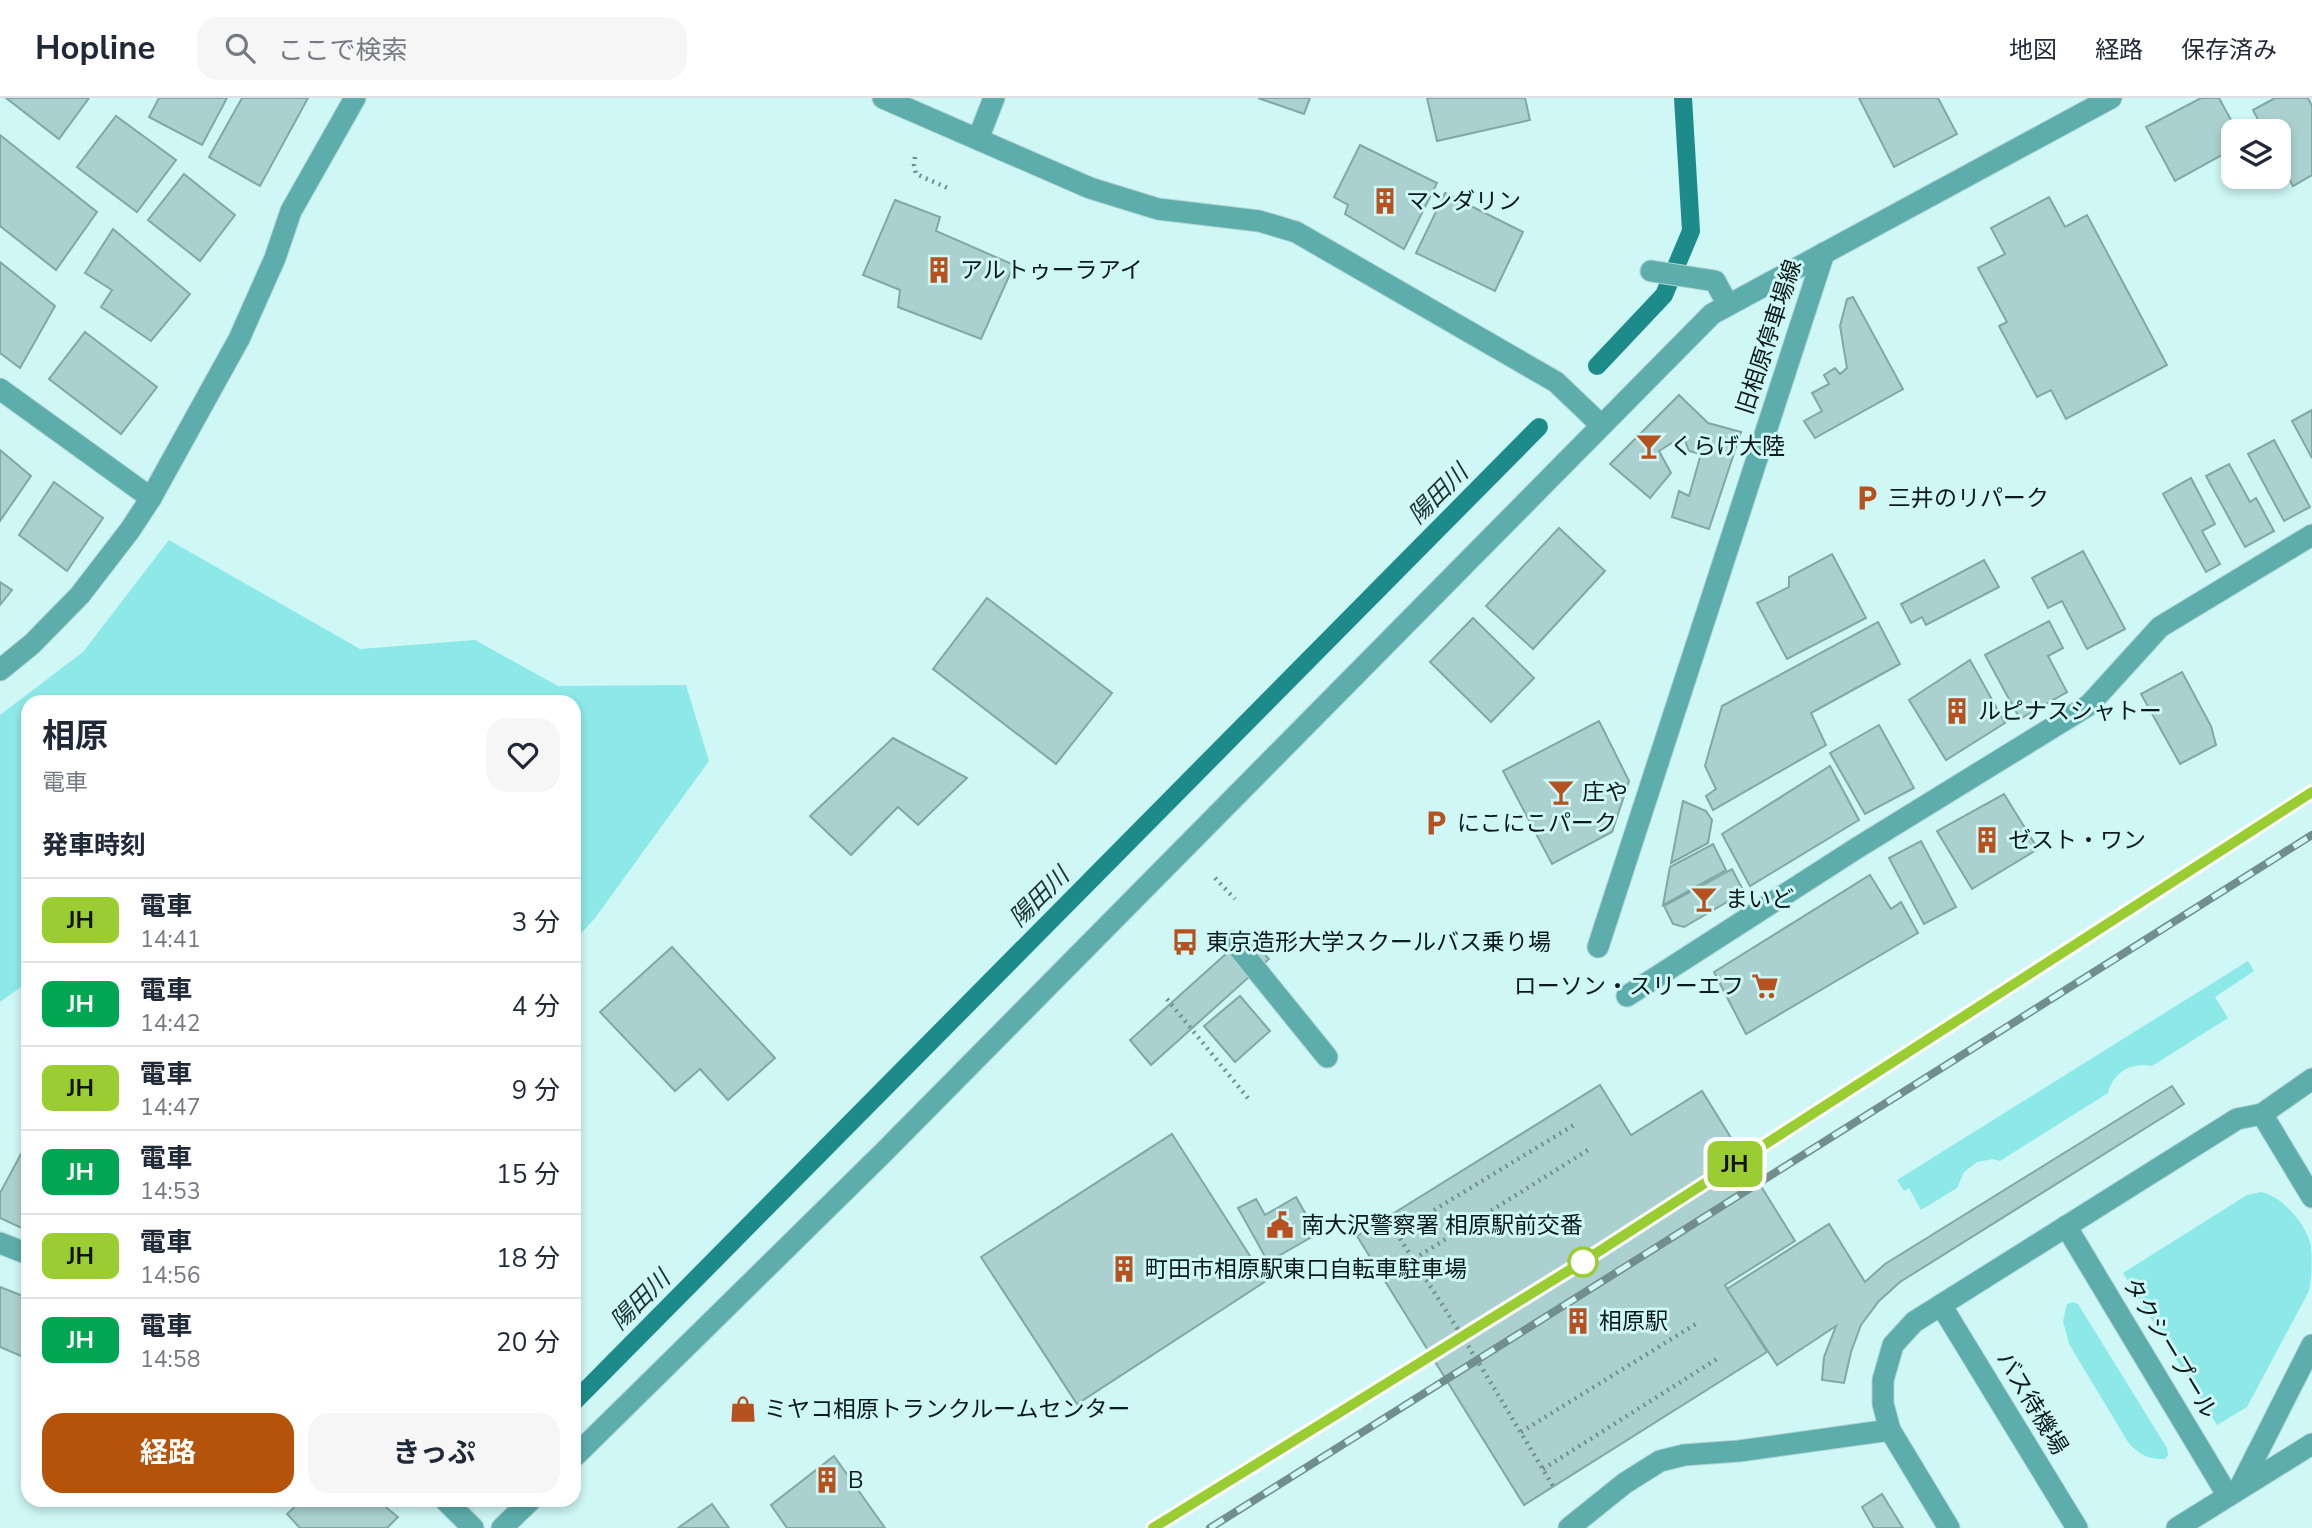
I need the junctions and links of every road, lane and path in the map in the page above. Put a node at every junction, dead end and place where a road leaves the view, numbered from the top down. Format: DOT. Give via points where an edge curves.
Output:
graph roads {
  1 [pos="355,98"];
  2 [pos="883,98"];
  3 [pos="994,98"];
  4 [pos="2111,98"];
  5 [pos="978,139"];
  6 [pos="918,150"];
  7 [pos="950,189"];
  8 [pos="1824,253"];
  9 [pos="1651,271"];
  10 [pos="1728,305"];
  11 [pos="0,389"];
  12 [pos="1601,425"];
  13 [pos="151,498"];
  14 [pos="2312,535"];
  15 [pos="0,670"];
  16 [pos="1233,941"];
  17 [pos="1598,947"];
  18 [pos="1627,996"];
  19 [pos="1167,999"];
  20 [pos="1327,1058"];
  21 [pos="2312,1079"];
  22 [pos="1251,1102"];
  23 [pos="2262,1114"];
  24 [pos="1574,1125"];
  25 [pos="1588,1150"];
  26 [pos="2312,1197"];
  27 [pos="1386,1217"];
  28 [pos="2067,1226"];
  29 [pos="1398,1233"];
  30 [pos="0,1242"];
  31 [pos="21,1251"];
  32 [pos="1414,1259"];
  33 [pos="1941,1305"];
  34 [pos="1699,1322"];
  35 [pos="2312,1345"];
  36 [pos="1720,1357"];
  37 [pos="1890,1430"];
  38 [pos="1521,1432"];
  39 [pos="2312,1444"];
  40 [pos="581,1450"];
  41 [pos="1543,1469"];
  42 [pos="1554,1486"];
  43 [pos="2234,1492"];
  44 [pos="452,1507"];
  45 [pos="524,1507"];
  46 [pos="473,1528"];
  47 [pos="502,1528"];
  48 [pos="1569,1528"];
  49 [pos="1949,1528"];
  50 [pos="2077,1528"];
  51 [pos="2177,1528"];
  1 -- 13 [label="street" via="291,211 239,338"];
  2 -- 5 [label="street"];
  3 -- 5 [label="street"];
  4 -- 8 [label="street, 旧相原停車場線"];
  5 -- 12 [label="street" via="1090,188 1135,202 1259,221 1296,232 1556,382"];
  6 -- 7 [label="path" via="916,174"];
  8 -- 10 [label="street"];
  8 -- 17 [label="street, 旧相原停車場線"];
  9 -- 10 [label="street" via="1715,281"];
  10 -- 12 [label="street" via="1712,314"];
  11 -- 13 [label="street"];
  12 -- 40 [label="street" via="883,1153"];
  13 -- 15 [label="street" via="80,595"];
  14 -- 18 [label="street" via="2160,627 2089,705"];
  16 -- 20 [label="street"];
  19 -- 22 [label="path"];
  21 -- 23 [label="street"];
  23 -- 26 [label="street"];
  23 -- 28 [label="street" via="2237,1119"];
  24 -- 29 [label="path"];
  25 -- 32 [label="path"];
  27 -- 29 [label="path"];
  28 -- 33 [label="street"];
  28 -- 43 [label="street, タクシープール"];
  29 -- 32 [label="path"];
  30 -- 31 [label="street"];
  32 -- 38 [label="path, bridge"];
  33 -- 37 [label="street" via="1914,1322 1893,1345 1883,1380"];
  33 -- 50 [label="street, バス待機場"];
  34 -- 38 [label="path"];
  35 -- 43 [label="street"];
  36 -- 41 [label="path"];
  37 -- 48 [label="street" via="1660,1461"];
  37 -- 49 [label="street"];
  38 -- 41 [label="path"];
  39 -- 43 [label="street"];
  41 -- 42 [label="path"];
  43 -- 51 [label="street"];
  44 -- 46 [label="street"];
  45 -- 47 [label="street"];
}
